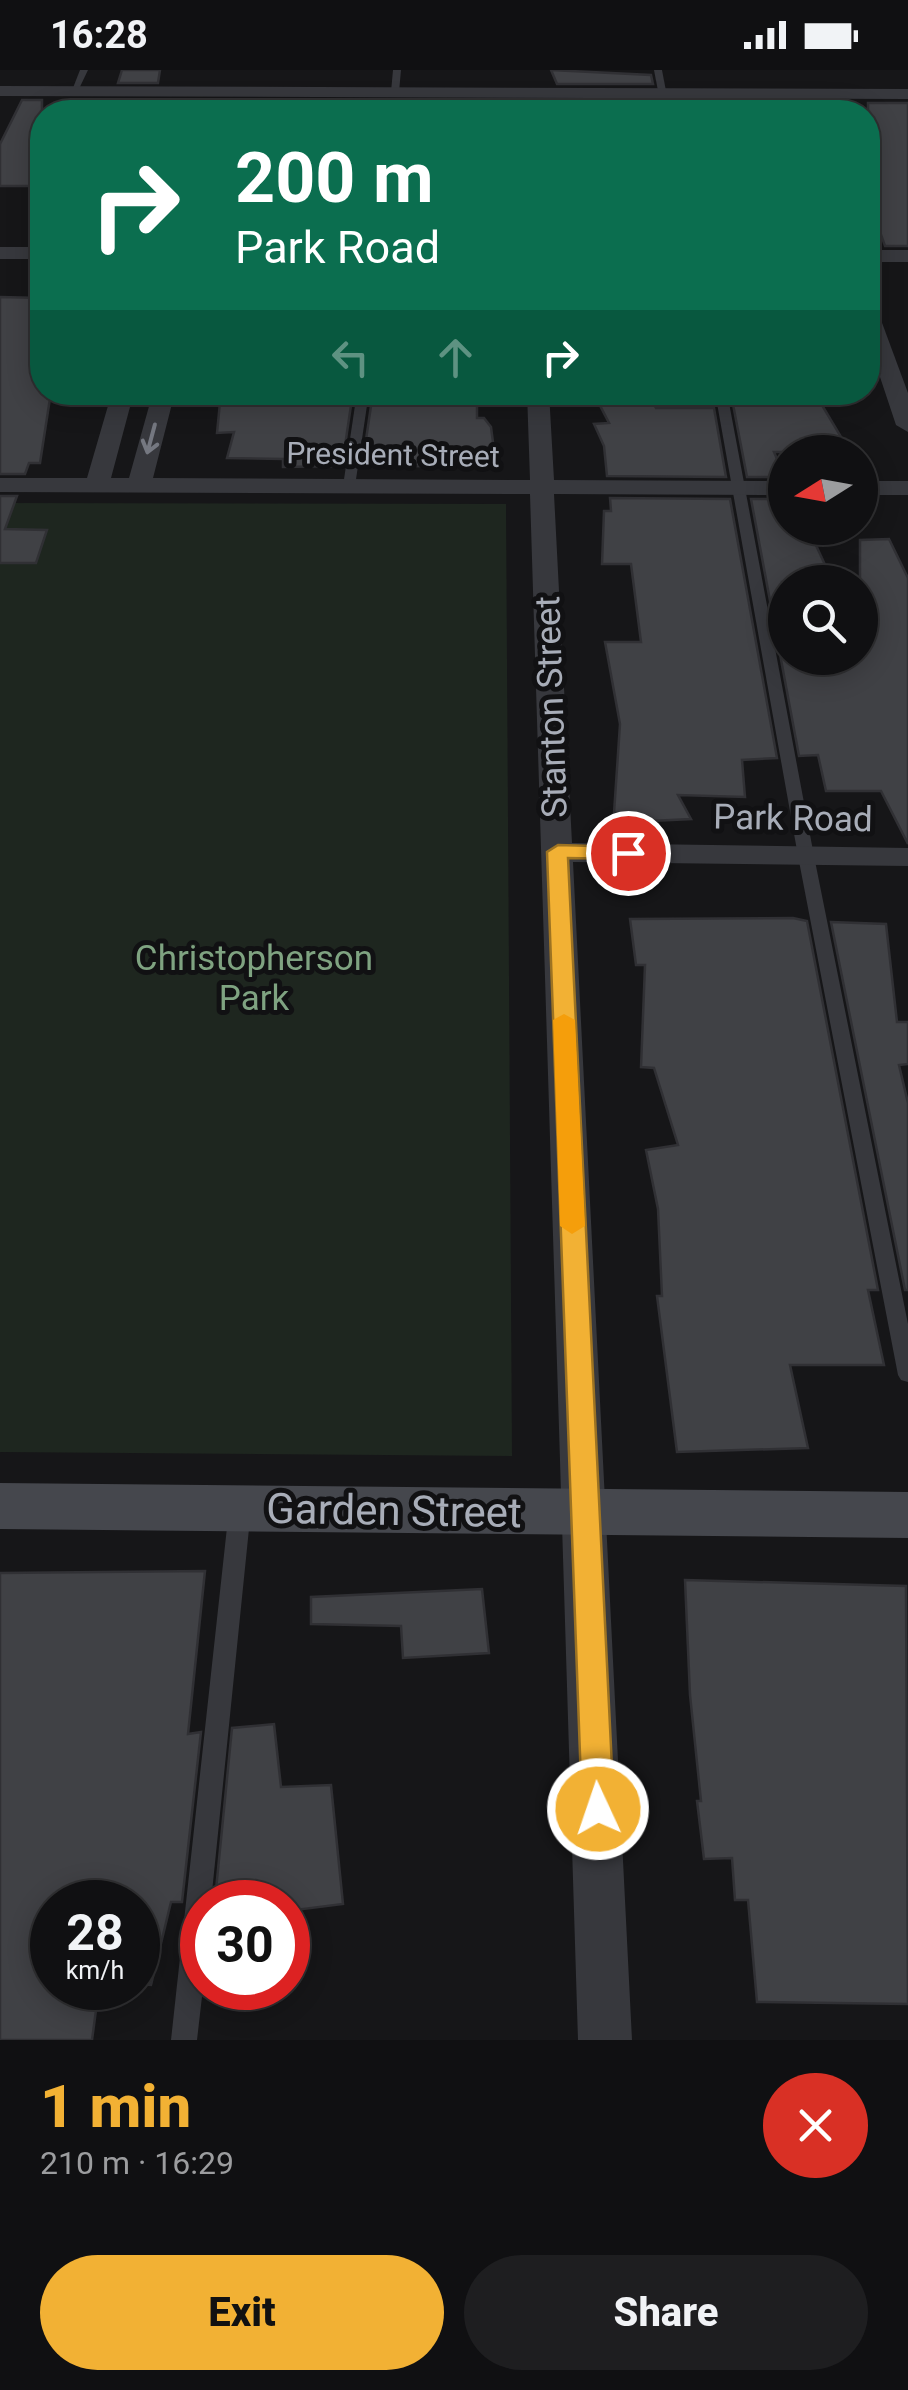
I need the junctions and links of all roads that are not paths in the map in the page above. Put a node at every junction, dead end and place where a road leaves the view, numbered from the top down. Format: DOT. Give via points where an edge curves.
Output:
graph roads {
  1 [pos="84,70"];
  2 [pos="224,70"];
  3 [pos="253,70"];
  4 [pos="398,70"];
  5 [pos="527,70"];
  6 [pos="658,70"];
  7 [pos="785,70"];
  8 [pos="0,91"];
  9 [pos="74,91"];
  10 [pos="218,92"];
  11 [pos="247,92"];
  12 [pos="395,92"];
  13 [pos="528,92"];
  14 [pos="662,93"];
  15 [pos="793,94"];
  16 [pos="908,94"];
  17 [pos="215,100"];
  18 [pos="245,100"];
  19 [pos="528,100"];
  20 [pos="663,100"];
  21 [pos="795,100"];
  22 [pos="0,253"];
  23 [pos="30,253"];
  24 [pos="880,256"];
  25 [pos="908,256"];
  26 [pos="880,346"];
  27 [pos="119,405"];
  28 [pos="161,405"];
  29 [pos="360,405"];
  30 [pos="539,405"];
  31 [pos="723,405"];
  32 [pos="908,424"];
  33 [pos="0,485"];
  34 [pos="96,485"];
  35 [pos="139,486"];
  36 [pos="349,486"];
  37 [pos="739,488"];
  38 [pos="768,488"];
  39 [pos="878,488"];
  40 [pos="908,488"];
  41 [pos="542,489"];
  42 [pos="558,852"];
  43 [pos="806,856"];
  44 [pos="908,857"];
  45 [pos="908,1375"];
  46 [pos="0,1506"];
  47 [pos="240,1509"];
  48 [pos="584,1512"];
  49 [pos="908,1515"];
  50 [pos="184,2040"];
  51 [pos="605,2040"];
  1 -- 9 [label="lane"];
  2 -- 10 [label="street"];
  3 -- 11 [label="street"];
  4 -- 12 [label="lane"];
  5 -- 13 [label="street"];
  6 -- 14 [label="lane"];
  7 -- 15 [label="street"];
  8 -- 9 [label="street"];
  9 -- 10 [label="street"];
  10 -- 11 [label="street"];
  10 -- 17 [label="street"];
  11 -- 12 [label="street"];
  11 -- 18 [label="street"];
  12 -- 13 [label="street"];
  13 -- 14 [label="street"];
  13 -- 19 [label="street"];
  14 -- 15 [label="street"];
  14 -- 20 [label="lane"];
  15 -- 16 [label="street"];
  15 -- 21 [label="street"];
  22 -- 23 [label="street"];
  24 -- 25 [label="street"];
  26 -- 32 [label="street"];
  27 -- 34 [label="street"];
  28 -- 35 [label="street, one-way"];
  29 -- 36 [label="lane"];
  30 -- 41 [label="street, Stanton Street"];
  31 -- 37 [label="lane"];
  33 -- 34 [label="street, President Street"];
  34 -- 35 [label="street, President Street"];
  35 -- 36 [label="street, President Street"];
  36 -- 41 [label="street, President Street"];
  37 -- 38 [label="street, President Street"];
  37 -- 41 [label="street, President Street"];
  37 -- 43 [label="lane"];
  39 -- 40 [label="street"];
  41 -- 42 [label="street, Stanton Street"];
  42 -- 43 [label="street, Park Road"];
  42 -- 48 [label="street, Stanton Street"];
  43 -- 44 [label="street, Park Road"];
  43 -- 45 [label="lane"];
  46 -- 47 [label="street, Garden Street"];
  47 -- 48 [label="street, Garden Street"];
  47 -- 50 [label="lane"];
  48 -- 49 [label="street, Garden Street"];
  48 -- 51 [label="street, Stanton Street"];
}
